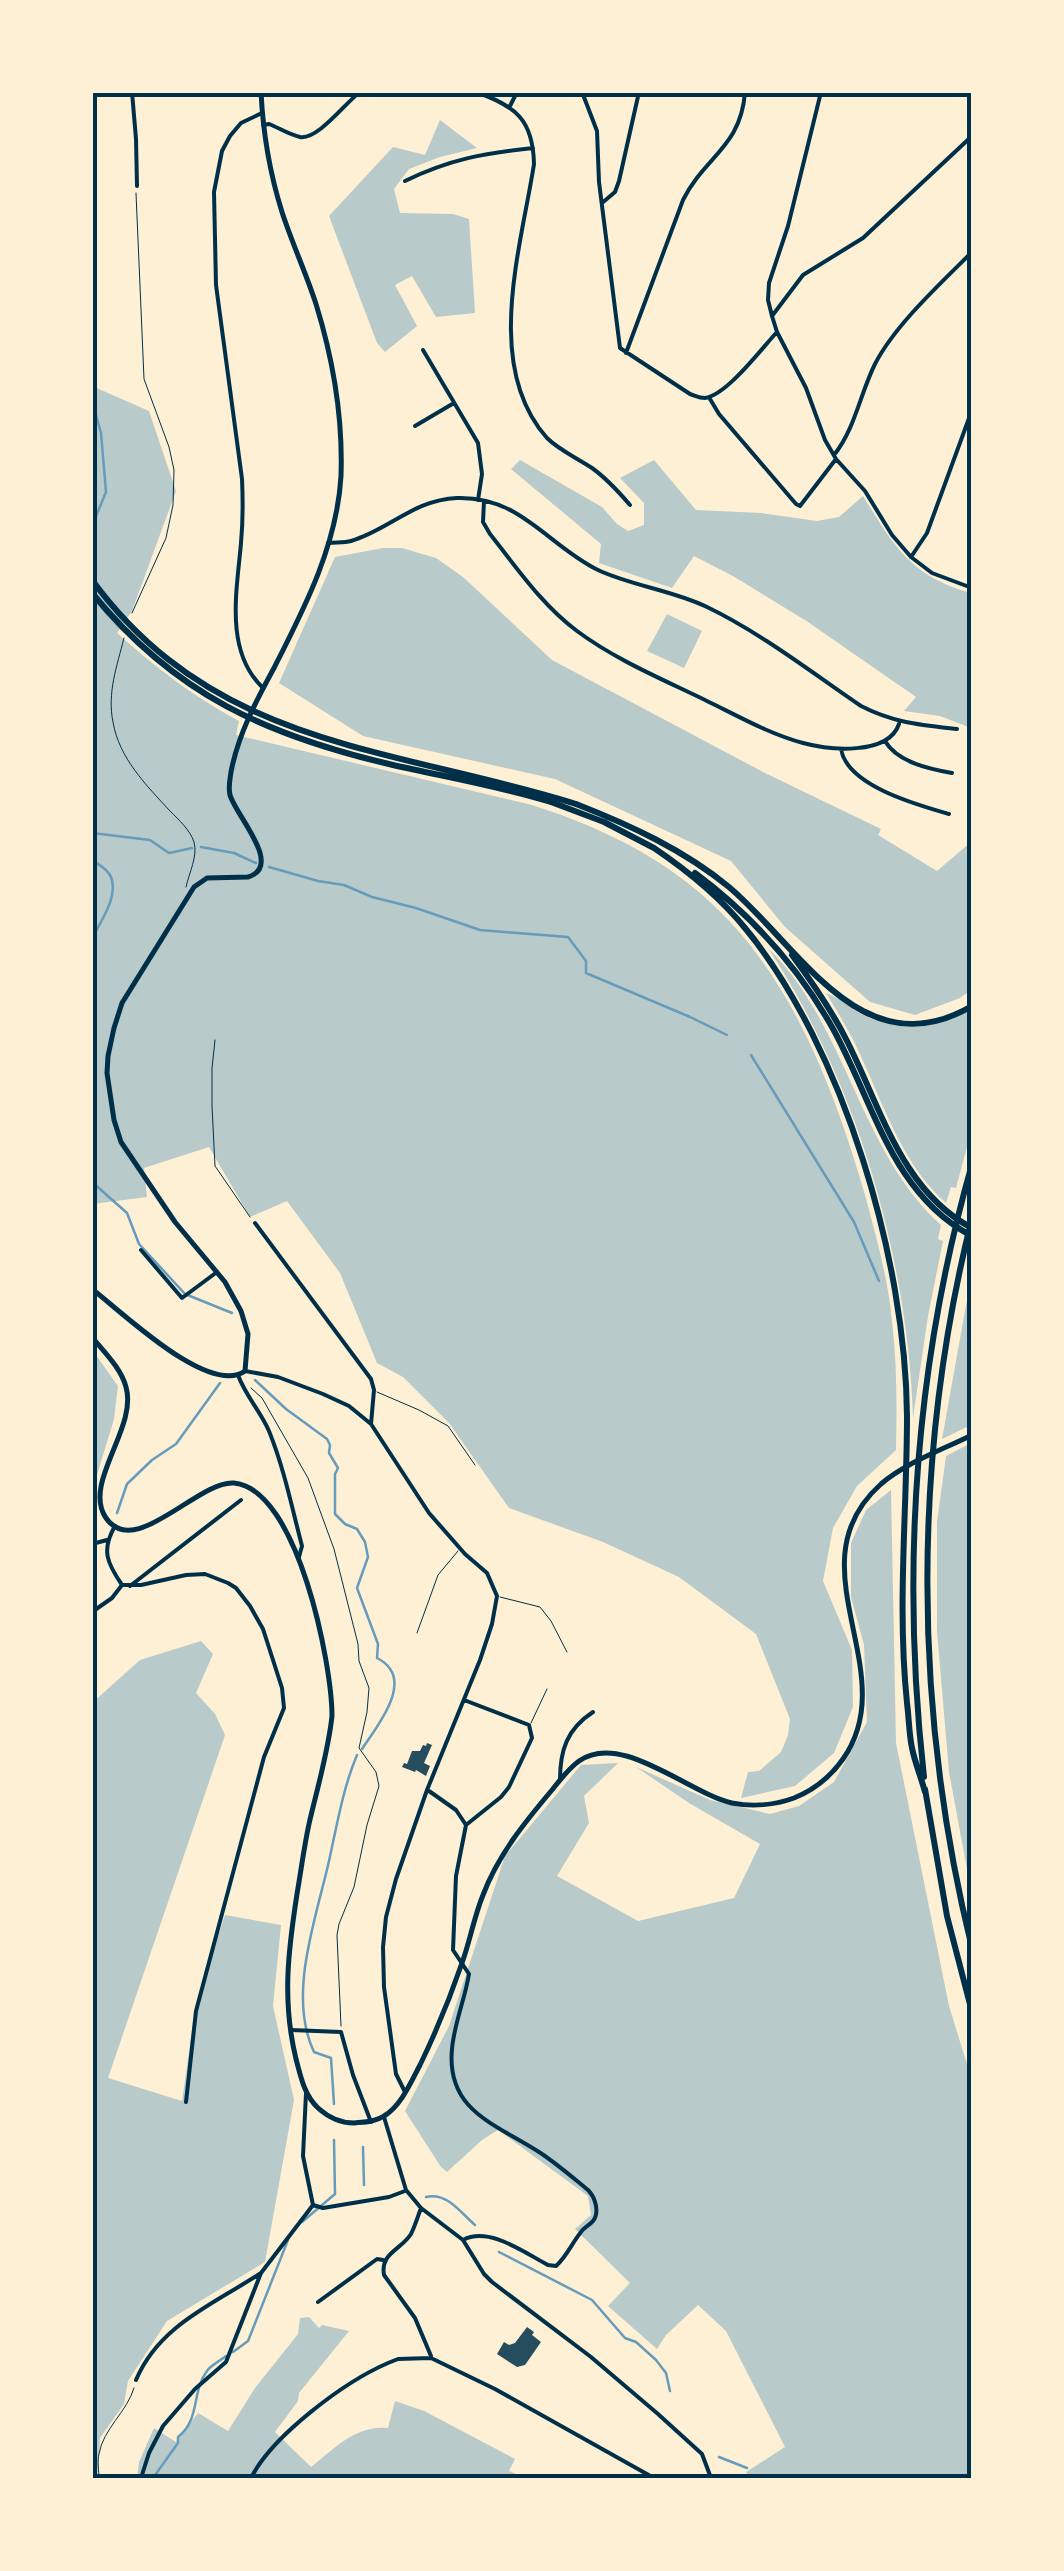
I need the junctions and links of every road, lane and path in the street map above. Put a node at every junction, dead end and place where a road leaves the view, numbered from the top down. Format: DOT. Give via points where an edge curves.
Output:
graph roads {
  1 [pos="132,92"];
  2 [pos="261,92"];
  3 [pos="360,92"];
  4 [pos="476,92"];
  5 [pos="517,92"];
  6 [pos="582,92"];
  7 [pos="639,92"];
  8 [pos="746,92"];
  9 [pos="821,92"];
  10 [pos="510,107"];
  11 [pos="262,114"];
  12 [pos="264,124"];
  13 [pos="972,136"];
  14 [pos="534,148"];
  15 [pos="405,181"];
  16 [pos="137,186"];
  17 [pos="602,203"];
  18 [pos="972,252"];
  19 [pos="772,316"];
  20 [pos="777,332"];
  21 [pos="423,350"];
  22 [pos="626,354"];
  23 [pos="709,397"];
  24 [pos="454,403"];
  25 [pos="972,410"];
  26 [pos="415,426"];
  27 [pos="835,457"];
  28 [pos="481,500"];
  29 [pos="630,504"];
  30 [pos="328,543"];
  31 [pos="911,557"];
  32 [pos="92,580"];
  33 [pos="972,588"];
  34 [pos="92,593"];
  35 [pos="130,618"];
  36 [pos="125,636"];
  37 [pos="263,688"];
  38 [pos="900,722"];
  39 [pos="956,729"];
  40 [pos="301,736"];
  41 [pos="885,742"];
  42 [pos="842,749"];
  43 [pos="952,773"];
  44 [pos="949,814"];
  45 [pos="654,848"];
  46 [pos="185,900"];
  47 [pos="773,930"];
  48 [pos="972,1006"];
  49 [pos="215,1040"];
  50 [pos="972,1164"];
  51 [pos="972,1218"];
  52 [pos="255,1224"];
  53 [pos="972,1228"];
  54 [pos="972,1235"];
  55 [pos="141,1250"];
  56 [pos="218,1272"];
  57 [pos="92,1288"];
  58 [pos="92,1337"];
  59 [pos="242,1373"];
  60 [pos="250,1387"];
  61 [pos="374,1390"];
  62 [pos="371,1424"];
  63 [pos="972,1435"];
  64 [pos="475,1465"];
  65 [pos="241,1500"];
  66 [pos="115,1526"];
  67 [pos="106,1540"];
  68 [pos="92,1544"];
  69 [pos="460,1548"];
  70 [pos="299,1557"];
  71 [pos="122,1585"];
  72 [pos="130,1586"];
  73 [pos="497,1596"];
  74 [pos="92,1612"];
  75 [pos="417,1633"];
  76 [pos="567,1652"];
  77 [pos="547,1690"];
  78 [pos="464,1700"];
  79 [pos="593,1712"];
  80 [pos="528,1725"];
  81 [pos="560,1780"];
  82 [pos="428,1790"];
  83 [pos="926,1792"];
  84 [pos="466,1825"];
  85 [pos="972,1948"];
  86 [pos="462,1962"];
  87 [pos="972,2012"];
  88 [pos="289,2030"];
  89 [pos="341,2032"];
  90 [pos="406,2092"];
  91 [pos="306,2093"];
  92 [pos="186,2102"];
  93 [pos="384,2116"];
  94 [pos="370,2122"];
  95 [pos="406,2190"];
  96 [pos="313,2205"];
  97 [pos="421,2208"];
  98 [pos="463,2240"];
  99 [pos="383,2260"];
  100 [pos="260,2274"];
  101 [pos="318,2302"];
  102 [pos="431,2358"];
  103 [pos="136,2380"];
  104 [pos="99,2478"];
  105 [pos="142,2478"];
  106 [pos="250,2478"];
  107 [pos="654,2478"];
  108 [pos="711,2478"];
  1 -- 16 [label="street"];
  2 -- 11 [label="main road"];
  3 -- 12 [label="street" via="309,137"];
  4 -- 10 [label="street"];
  5 -- 10 [label="street"];
  6 -- 17 [label="street" via="597,131"];
  7 -- 17 [label="street" via="620,182"];
  8 -- 22 [label="street" via="735,133 680,208"];
  9 -- 19 [label="street" via="769,283"];
  10 -- 14 [label="street" via="524,121"];
  11 -- 12 [label="main road"];
  11 -- 37 [label="street" via="240,123 222,150 214,226 244,511 237,635 244,662"];
  12 -- 30 [label="main road" via="280,208 332,365 340,478"];
  13 -- 19 [label="street" via="863,238 803,276"];
  14 -- 15 [label="street" via="438,165"];
  14 -- 29 [label="street" via="513,287 519,384 546,437 596,470"];
  16 -- 35 [label="path" via="144,379 169,447 174,505"];
  17 -- 22 [label="street" via="618,337"];
  18 -- 27 [label="street" via="889,342"];
  19 -- 20 [label="street"];
  20 -- 23 [label="street"];
  20 -- 27 [label="street"];
  21 -- 24 [label="street"];
  22 -- 23 [label="street" via="690,394"];
  23 -- 27 [label="street" via="800,506"];
  24 -- 26 [label="street"];
  24 -- 28 [label="street" via="478,443"];
  25 -- 31 [label="street" via="927,532"];
  27 -- 31 [label="street"];
  28 -- 30 [label="street" via="424,504 349,542"];
  28 -- 38 [label="street" via="527,518 595,568 703,605 862,706"];
  28 -- 42 [label="street" via="490,534 579,632 778,734"];
  30 -- 37 [label="main road" via="312,591"];
  31 -- 33 [label="street"];
  32 -- 40 [label="highway" via="189,675"];
  34 -- 40 [label="highway" via="185,681 240,714"];
  36 -- 46 [label="path" via="111,691 112,720 141,780 194,842"];
  37 -- 46 [label="main road" via="243,730 228,790 263,862 248,878 202,880"];
  38 -- 39 [label="street"];
  38 -- 41 [label="street"];
  40 -- 45 [label="highway" via="353,755 551,802"];
  40 -- 47 [label="highway" via="576,804 695,862"];
  41 -- 42 [label="street"];
  41 -- 43 [label="street" via="896,755"];
  42 -- 44 [label="street" via="848,767 868,783"];
  45 -- 54 [label="highway" via="709,883 777,950 833,1029 902,1170 942,1216"];
  45 -- 83 [label="highway" via="717,898 771,962 818,1048 866,1174 905,1354 904,1668 912,1748"];
  46 -- 56 [label="main road" via="122,1003 107,1072 121,1142"];
  47 -- 48 [label="highway" via="834,992 878,1018 925,1024"];
  47 -- 53 [label="highway" via="839,1025 910,1168 944,1210"];
  49 -- 52 [label="path" via="215,1166"];
  50 -- 83 [label="highway" via="926,1382 914,1504 912,1622"];
  51 -- 85 [label="highway" via="933,1442 927,1623 943,1802"];
  52 -- 61 [label="street"];
  55 -- 56 [label="street" via="182,1298"];
  56 -- 59 [label="main road" via="246,1325"];
  57 -- 59 [label="main road" via="204,1371"];
  58 -- 66 [label="main road" via="127,1392 126,1415 100,1492 103,1514"];
  59 -- 62 [label="street" via="323,1394"];
  59 -- 70 [label="street" via="276,1449 302,1546"];
  60 -- 89 [label="path" via="320,1508 369,1688 359,1748 379,1786 339,1924"];
  61 -- 62 [label="street"];
  61 -- 64 [label="lane" via="448,1426"];
  62 -- 69 [label="street" via="415,1494"];
  63 -- 81 [label="main road" via="883,1482 847,1541 845,1591 863,1705 849,1750 826,1778 783,1802 733,1803 611,1752 578,1762"];
  65 -- 72 [label="street"];
  66 -- 67 [label="street"];
  66 -- 70 [label="main road" via="143,1528 209,1488 233,1483 260,1494"];
  67 -- 68 [label="street"];
  67 -- 71 [label="street"];
  69 -- 73 [label="street" via="488,1574"];
  69 -- 75 [label="lane" via="438,1575"];
  70 -- 88 [label="main road" via="332,1716 290,1942"];
  71 -- 72 [label="street"];
  71 -- 74 [label="street"];
  72 -- 92 [label="street" via="205,1574 236,1588 263,1629 283,1698 196,2011"];
  73 -- 76 [label="lane" via="540,1608"];
  73 -- 78 [label="street"];
  77 -- 80 [label="lane"];
  78 -- 80 [label="street"];
  78 -- 82 [label="street"];
  79 -- 81 [label="street" via="577,1722 565,1745"];
  80 -- 84 [label="street" via="532,1738 509,1787"];
  81 -- 86 [label="main road" via="498,1860"];
  82 -- 84 [label="street"];
  82 -- 90 [label="street" via="396,1879 383,1947 396,2074"];
  83 -- 87 [label="highway"];
  84 -- 86 [label="street" via="453,1950"];
  86 -- 90 [label="main road"];
  86 -- 98 [label="street" via="469,1974 451,2068 460,2096 588,2190 596,2208 596,2217 556,2266 484,2234"];
  88 -- 89 [label="street"];
  88 -- 91 [label="main road"];
  89 -- 94 [label="street"];
  90 -- 93 [label="main road"];
  91 -- 94 [label="main road" via="337,2120"];
  91 -- 96 [label="street" via="303,2156"];
  93 -- 94 [label="main road"];
  93 -- 95 [label="street"];
  95 -- 96 [label="street"];
  95 -- 97 [label="street"];
  96 -- 100 [label="street"];
  97 -- 98 [label="street"];
  97 -- 99 [label="street" via="410,2236"];
  98 -- 108 [label="street" via="492,2282 702,2454"];
  99 -- 101 [label="street"];
  99 -- 102 [label="street" via="384,2275 415,2318"];
  100 -- 103 [label="street" via="165,2336"];
  100 -- 105 [label="street" via="226,2362 163,2426"];
  102 -- 106 [label="street" via="388,2362 322,2403 273,2446"];
  102 -- 107 [label="street"];
  103 -- 104 [label="path" via="130,2402 104,2438"];
}
